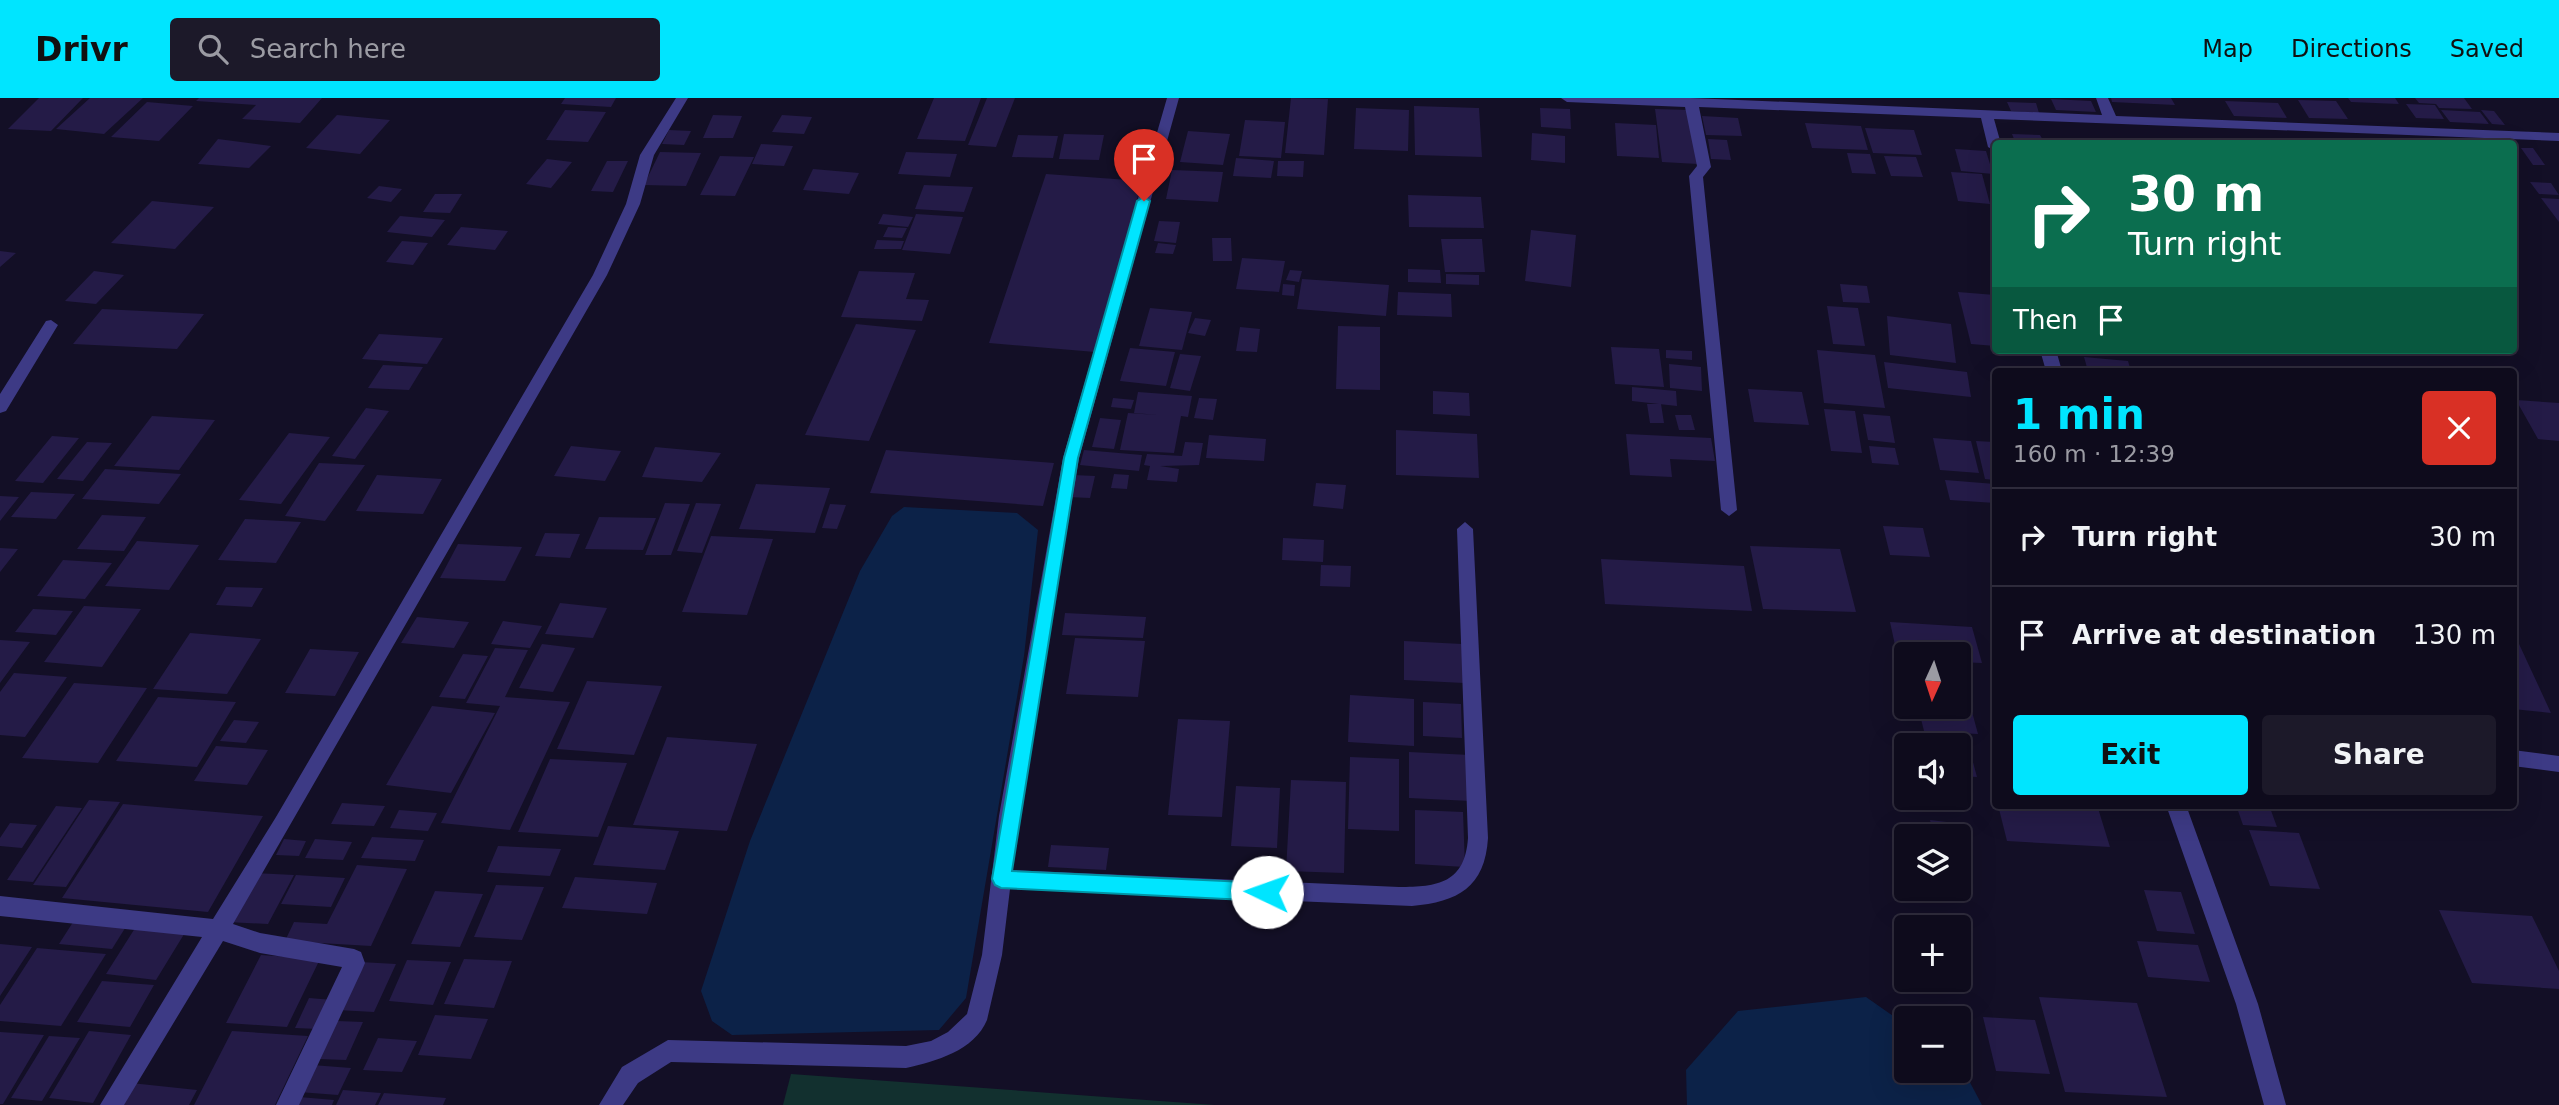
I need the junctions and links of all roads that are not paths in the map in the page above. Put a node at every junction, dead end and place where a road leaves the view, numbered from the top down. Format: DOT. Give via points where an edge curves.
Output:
graph roads {
  1 [pos="682,98"];
  2 [pos="1172,98"];
  3 [pos="1567,98"];
  4 [pos="2102,98"];
  5 [pos="1683,101"];
  6 [pos="1986,113"];
  7 [pos="2110,118"];
  8 [pos="2559,136"];
  9 [pos="1993,140"];
  10 [pos="51,325"];
  11 [pos="0,407"];
  12 [pos="1730,510"];
  13 [pos="1465,529"];
  14 [pos="2517,759"];
  15 [pos="2559,764"];
  16 [pos="2177,809"];
  17 [pos="1001,879"];
  18 [pos="0,906"];
  19 [pos="217,929"];
  20 [pos="111,1105"];
  21 [pos="287,1105"];
  22 [pos="610,1105"];
  23 [pos="2275,1105"];
  1 -- 19 [label="street" via="647,155 633,204 600,275 284,823"];
  2 -- 17 [label="street" via="1071,458"];
  3 -- 5 [label="street"];
  4 -- 7 [label="street"];
  5 -- 6 [label="street"];
  5 -- 12 [label="street" via="1704,167 1696,176"];
  6 -- 7 [label="street"];
  6 -- 9 [label="street"];
  7 -- 8 [label="street"];
  10 -- 11 [label="street"];
  13 -- 17 [label="street" via="1478,838 1472,872 1450,888 1429,895 1294,894"];
  14 -- 15 [label="street"];
  16 -- 23 [label="street" via="2247,1004"];
  17 -- 22 [label="street" via="992,955 976,1020 956,1040 906,1057 668,1051 630,1075"];
  18 -- 19 [label="street"];
  19 -- 20 [label="street"];
  19 -- 21 [label="street" via="260,943 354,959"];
}
